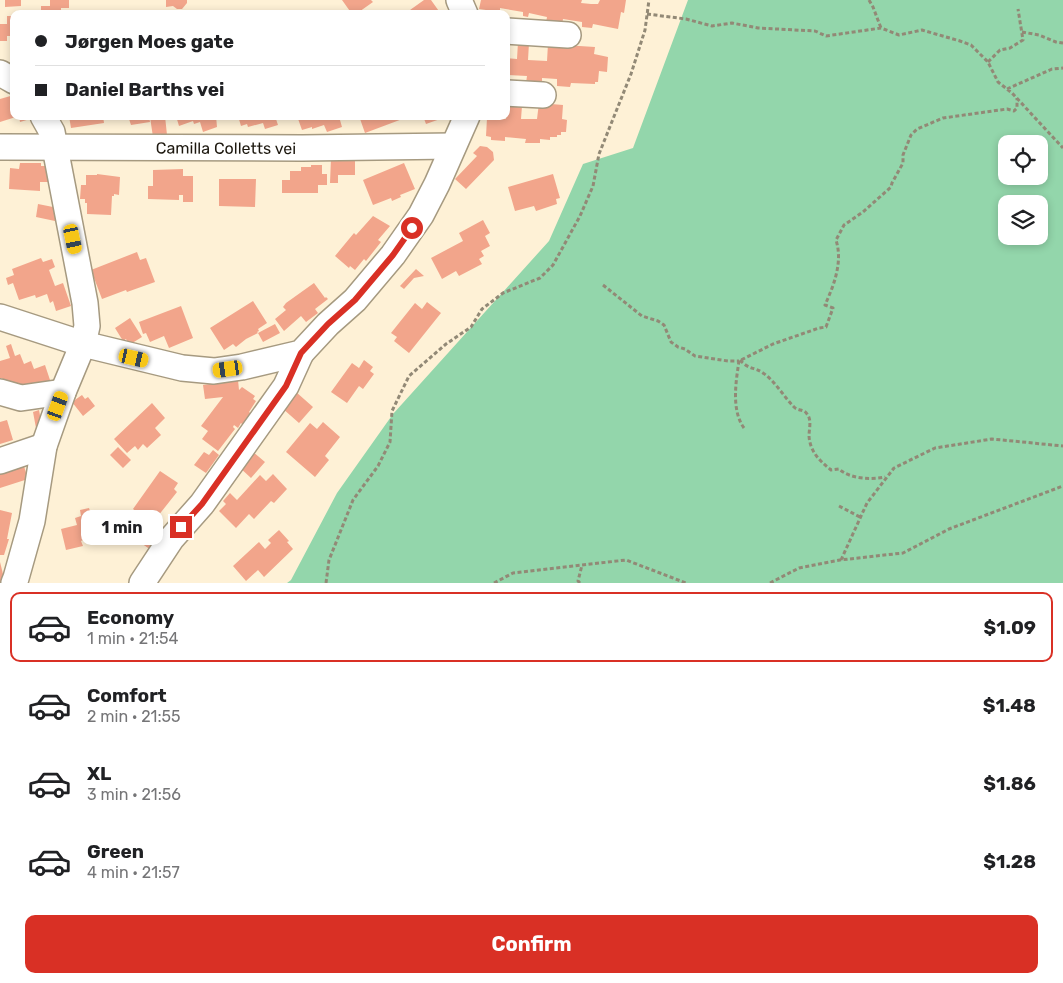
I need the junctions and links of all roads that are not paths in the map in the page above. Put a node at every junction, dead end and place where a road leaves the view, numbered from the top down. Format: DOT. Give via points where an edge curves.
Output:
graph roads {
  1 [pos="510,31"];
  2 [pos="568,35"];
  3 [pos="510,93"];
  4 [pos="543,95"];
  5 [pos="45,120"];
  6 [pos="465,120"];
  7 [pos="453,146"];
  8 [pos="0,147"];
  9 [pos="55,148"];
  10 [pos="0,318"];
  11 [pos="83,344"];
  12 [pos="301,353"];
  13 [pos="0,392"];
  14 [pos="63,392"];
  15 [pos="44,446"];
  16 [pos="0,461"];
  17 [pos="14,583"];
  18 [pos="142,583"];
  1 -- 2 [label="street"];
  3 -- 4 [label="street"];
  5 -- 9 [label="street"];
  6 -- 7 [label="street"];
  7 -- 9 [label="street, Camilla Colletts vei"];
  7 -- 12 [label="street" via="421,215 393,255 355,300"];
  8 -- 9 [label="street, Camilla Colletts vei"];
  9 -- 11 [label="street" via="85,303 87,326"];
  10 -- 11 [label="street"];
  11 -- 12 [label="street" via="182,368 214,371"];
  11 -- 14 [label="street"];
  12 -- 18 [label="street" via="286,386 202,504 171,539"];
  13 -- 14 [label="street" via="21,398"];
  14 -- 15 [label="street"];
  15 -- 16 [label="street"];
  15 -- 17 [label="street" via="32,521"];
}
